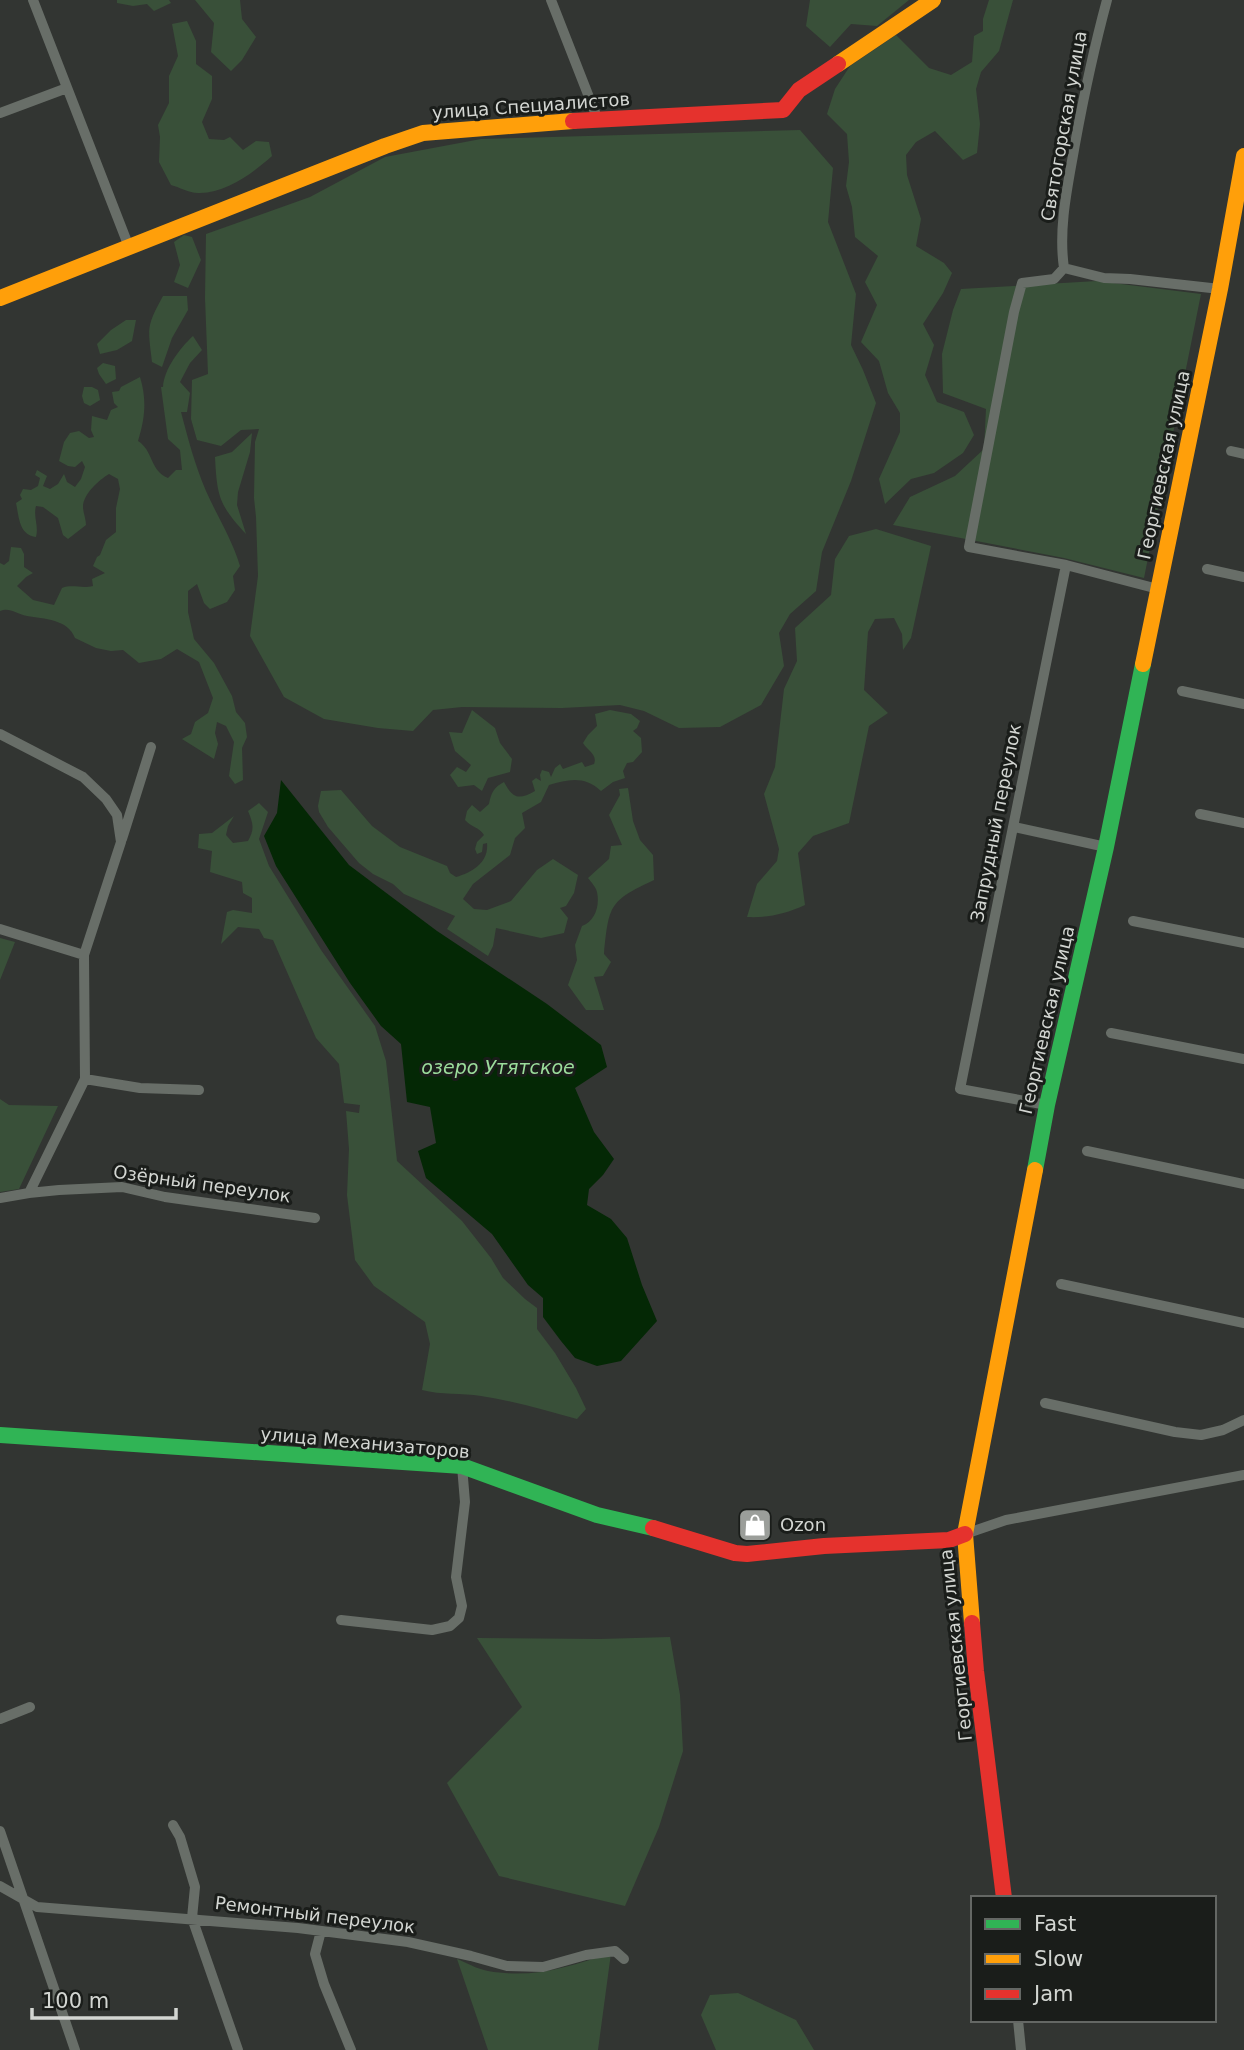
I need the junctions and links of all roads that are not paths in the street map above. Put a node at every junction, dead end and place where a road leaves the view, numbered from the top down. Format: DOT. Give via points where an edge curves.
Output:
graph roads {
  1 [pos="33,0"];
  2 [pos="551,0"];
  3 [pos="933,0"];
  4 [pos="1107,0"];
  5 [pos="67,88"];
  6 [pos="0,113"];
  7 [pos="597,120"];
  8 [pos="1244,156"];
  9 [pos="129,247"];
  10 [pos="1064,268"];
  11 [pos="1220,289"];
  12 [pos="0,298"];
  13 [pos="1231,451"];
  14 [pos="1244,454"];
  15 [pos="1066,565"];
  16 [pos="1207,569"];
  17 [pos="1244,577"];
  18 [pos="1158,589"];
  19 [pos="1182,691"];
  20 [pos="1244,704"];
  21 [pos="0,733"];
  22 [pos="151,747"];
  23 [pos="1199,814"];
  24 [pos="1244,823"];
  25 [pos="1014,827"];
  26 [pos="121,842"];
  27 [pos="1106,847"];
  28 [pos="1133,920"];
  29 [pos="0,929"];
  30 [pos="1244,943"];
  31 [pos="84,955"];
  32 [pos="1111,1033"];
  33 [pos="1244,1059"];
  34 [pos="85,1079"];
  35 [pos="199,1090"];
  36 [pos="1047,1105"];
  37 [pos="1087,1151"];
  38 [pos="1244,1184"];
  39 [pos="29,1193"];
  40 [pos="0,1198"];
  41 [pos="315,1218"];
  42 [pos="1061,1284"];
  43 [pos="1244,1323"];
  44 [pos="1045,1403"];
  45 [pos="1244,1420"];
  46 [pos="0,1434"];
  47 [pos="462,1466"];
  48 [pos="1244,1475"];
  49 [pos="965,1534"];
  50 [pos="341,1620"];
  51 [pos="30,1707"];
  52 [pos="0,1719"];
  53 [pos="173,1825"];
  54 [pos="0,1831"];
  55 [pos="0,1886"];
  56 [pos="1004,1896"];
  57 [pos="23,1899"];
  58 [pos="192,1919"];
  59 [pos="321,1931"];
  60 [pos="624,1959"];
  61 [pos="1018,2022"];
  62 [pos="75,2050"];
  63 [pos="237,2050"];
  64 [pos="351,2050"];
  65 [pos="1021,2050"];
  1 -- 5 [label="street"];
  2 -- 7 [label="street"];
  3 -- 7 [label="street, улица Специалистов" via="799,90 783,110"];
  4 -- 10 [label="street, Святогорская улица" via="1067,188 1060,245"];
  5 -- 6 [label="street"];
  5 -- 9 [label="street"];
  7 -- 9 [label="street, улица Специалистов" via="423,132"];
  8 -- 11 [label="street, Георгиевская улица"];
  9 -- 12 [label="street, улица Специалистов"];
  10 -- 11 [label="street" via="1104,278"];
  10 -- 15 [label="street" via="1054,279 1022,283 969,547"];
  11 -- 18 [label="street, Георгиевская улица"];
  13 -- 14 [label="street"];
  15 -- 18 [label="street"];
  15 -- 25 [label="street, Запрудный переулок"];
  16 -- 17 [label="street"];
  18 -- 27 [label="street, Георгиевская улица"];
  19 -- 20 [label="street"];
  21 -- 26 [label="street" via="83,777 117,815"];
  22 -- 26 [label="street"];
  23 -- 24 [label="street"];
  25 -- 27 [label="street"];
  25 -- 36 [label="street, Запрудный переулок" via="960,1089"];
  26 -- 31 [label="street"];
  27 -- 36 [label="street, Георгиевская улица"];
  28 -- 30 [label="street"];
  29 -- 31 [label="street"];
  31 -- 34 [label="street"];
  32 -- 33 [label="street"];
  34 -- 35 [label="street" via="139,1088"];
  34 -- 39 [label="street"];
  36 -- 49 [label="street, Георгиевская улица"];
  37 -- 38 [label="street"];
  39 -- 40 [label="street, Озёрный переулок"];
  39 -- 41 [label="street, Озёрный переулок" via="122,1187"];
  42 -- 43 [label="street"];
  44 -- 45 [label="street" via="1201,1435"];
  46 -- 47 [label="street, улица Механизаторов"];
  47 -- 49 [label="street, улица Механизаторов" via="597,1515 735,1553 949,1540"];
  47 -- 50 [label="street" via="465,1502 456,1577 462,1606 459,1618 450,1626 432,1630"];
  48 -- 49 [label="street" via="1006,1520"];
  49 -- 56 [label="street, Георгиевская улица" via="976,1671"];
  51 -- 52 [label="street"];
  53 -- 58 [label="street" via="195,1887"];
  54 -- 57 [label="street"];
  55 -- 57 [label="street, Ремонтный переулок"];
  57 -- 58 [label="street, Ремонтный переулок" via="37,1907"];
  57 -- 62 [label="street"];
  58 -- 59 [label="street, Ремонтный переулок"];
  58 -- 63 [label="street"];
  59 -- 60 [label="street, Ремонтный переулок" via="408,1942 507,1966 543,1967 615,1951"];
  59 -- 64 [label="street" via="315,1954"];
  61 -- 65 [label="street"];
}
